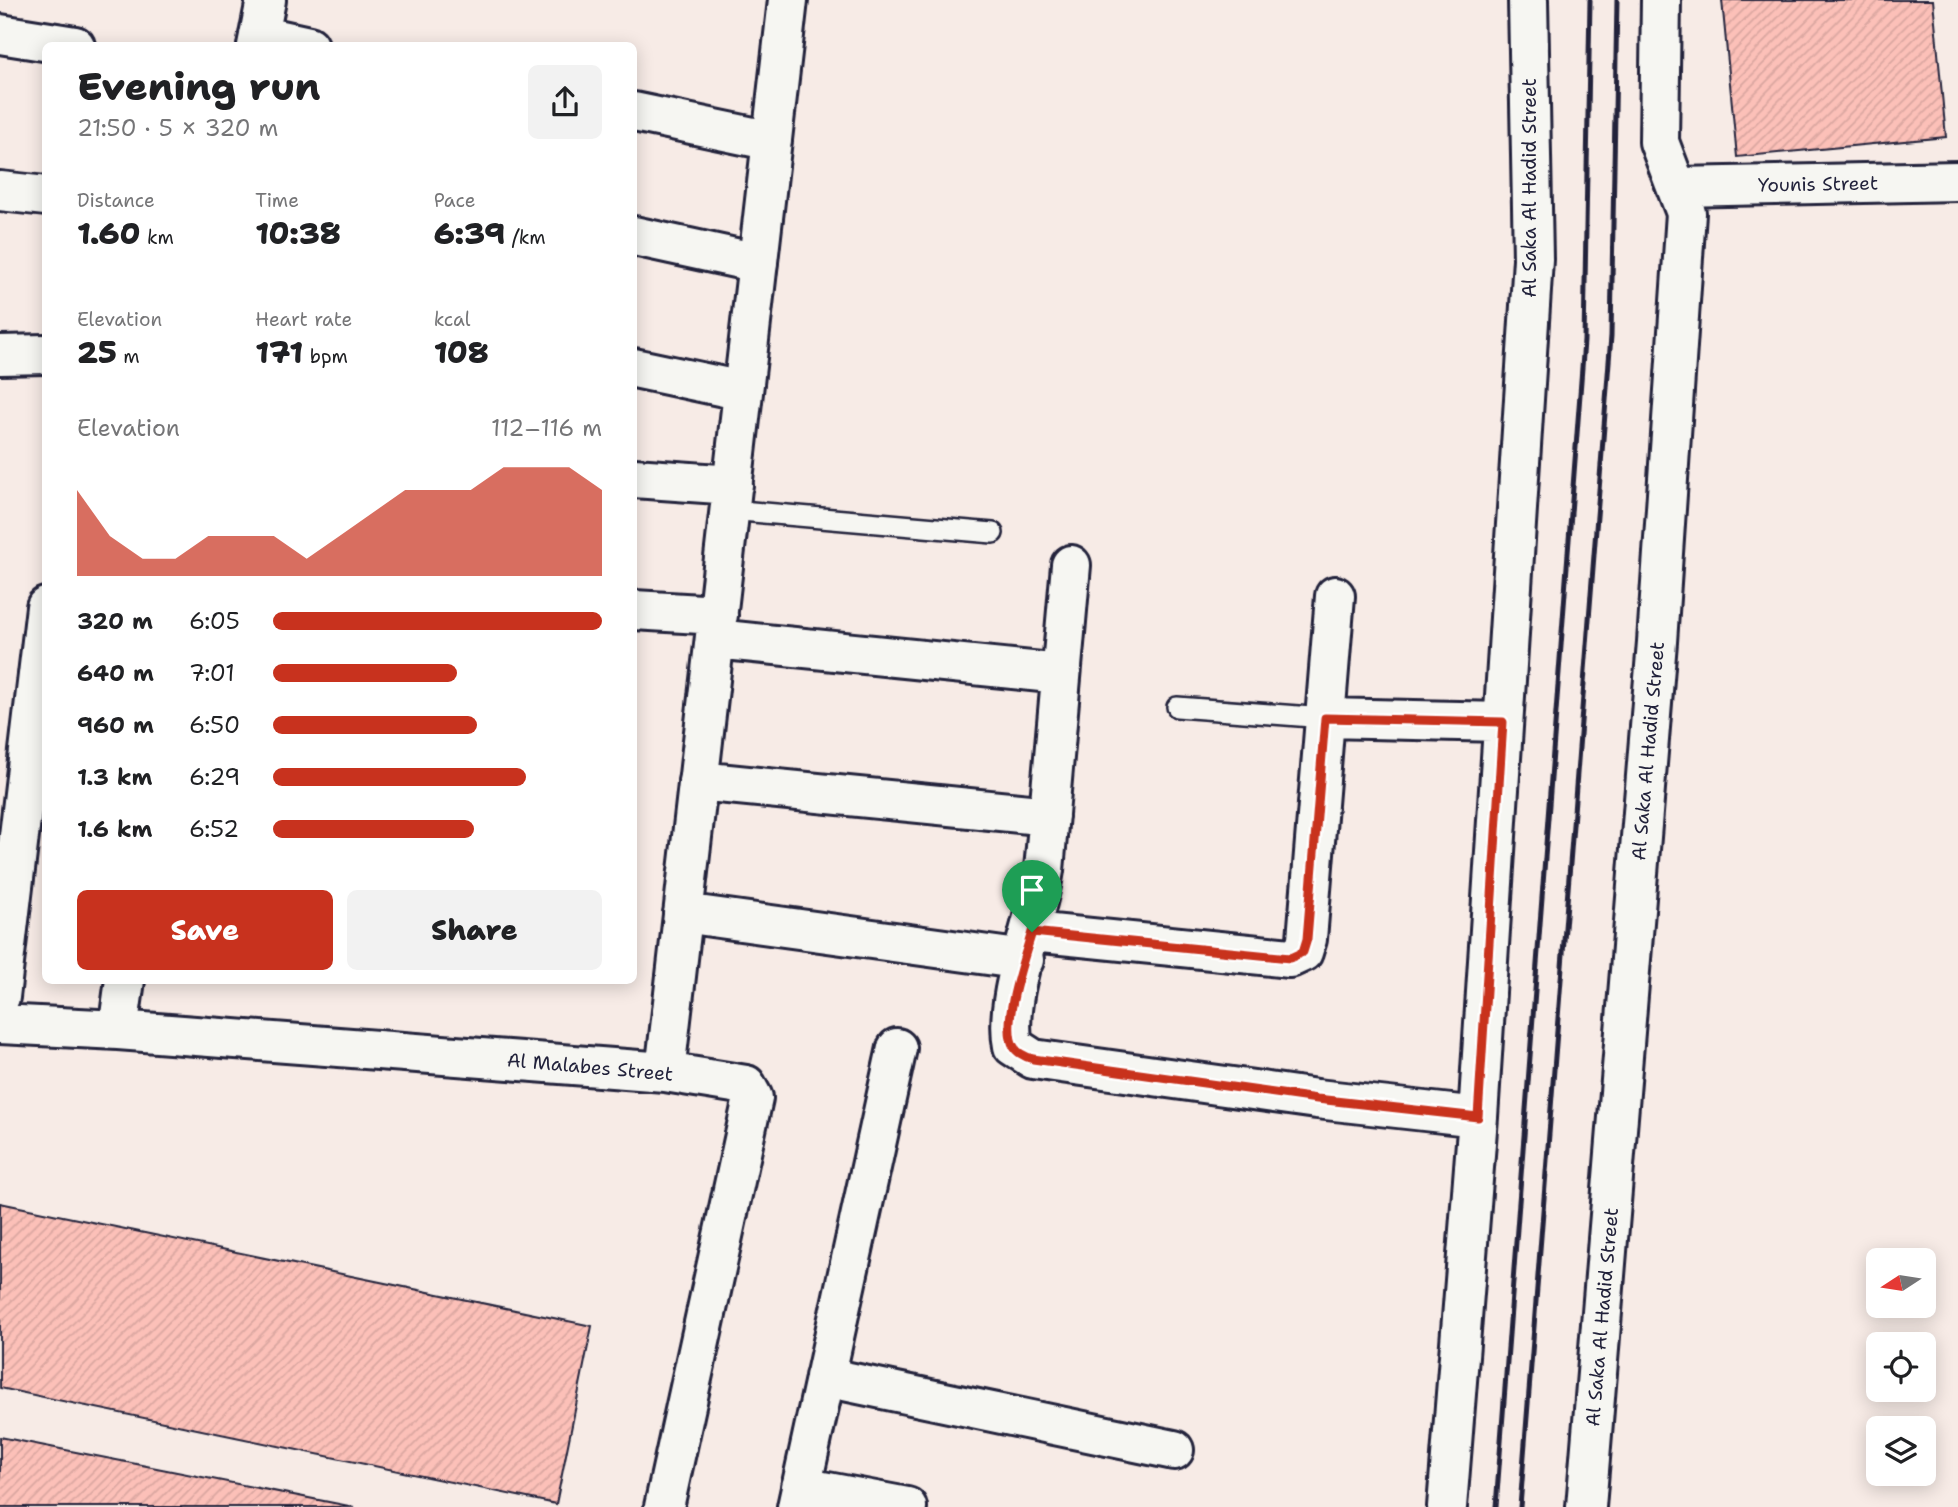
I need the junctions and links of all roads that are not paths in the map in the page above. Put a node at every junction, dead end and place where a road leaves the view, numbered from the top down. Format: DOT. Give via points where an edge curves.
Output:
graph roads {
  1 [pos="789,0"];
  2 [pos="1528,0"];
  3 [pos="1661,0"];
  4 [pos="261,27"];
  5 [pos="0,34"];
  6 [pos="50,42"];
  7 [pos="299,42"];
  8 [pos="637,113"];
  9 [pos="772,141"];
  10 [pos="1958,181"];
  11 [pos="1678,187"];
  12 [pos="0,191"];
  13 [pos="42,196"];
  14 [pos="637,237"];
  15 [pos="758,263"];
  16 [pos="42,354"];
  17 [pos="0,355"];
  18 [pos="637,369"];
  19 [pos="743,391"];
  20 [pos="637,479"];
  21 [pos="731,497"];
  22 [pos="993,533"];
  23 [pos="1071,565"];
  24 [pos="1335,596"];
  25 [pos="637,611"];
  26 [pos="716,627"];
  27 [pos="42,641"];
  28 [pos="1061,674"];
  29 [pos="1177,707"];
  30 [pos="1325,718"];
  31 [pos="1503,722"];
  32 [pos="698,781"];
  33 [pos="1049,816"];
  34 [pos="683,913"];
  35 [pos="1028,946"];
  36 [pos="124,984"];
  37 [pos="0,997"];
  38 [pos="0,1024"];
  39 [pos="118,1030"];
  40 [pos="897,1048"];
  41 [pos="665,1072"];
  42 [pos="1478,1117"];
  43 [pos="825,1377"];
  44 [pos="1174,1450"];
  45 [pos="799,1497"];
  46 [pos="664,1507"];
  47 [pos="907,1507"];
  48 [pos="1447,1507"];
  49 [pos="1586,1507"];
  1 -- 9 [label="street"];
  2 -- 31 [label="street, Al Saka Al Hadid Street" via="1533,259"];
  3 -- 11 [label="street, Al Saka Al Hadid Street" via="1659,142"];
  4 -- 7 [label="street"];
  5 -- 6 [label="street"];
  8 -- 9 [label="street"];
  9 -- 15 [label="street"];
  10 -- 11 [label="street, Younis Street"];
  11 -- 49 [label="street, Al Saka Al Hadid Street" via="1686,214 1657,642"];
  12 -- 13 [label="street"];
  14 -- 15 [label="street"];
  15 -- 19 [label="street"];
  16 -- 17 [label="street"];
  18 -- 19 [label="street"];
  19 -- 21 [label="street"];
  20 -- 21 [label="street"];
  21 -- 22 [label="lane"];
  21 -- 26 [label="street"];
  23 -- 28 [label="street"];
  24 -- 30 [label="street"];
  25 -- 26 [label="street"];
  26 -- 28 [label="street"];
  26 -- 32 [label="street"];
  27 -- 37 [label="street"];
  28 -- 33 [label="street"];
  29 -- 30 [label="lane"];
  30 -- 31 [label="street"];
  30 -- 35 [label="street" via="1303,952 1290,958"];
  31 -- 42 [label="street, Al Saka Al Hadid Street"];
  32 -- 33 [label="street"];
  32 -- 34 [label="street"];
  33 -- 35 [label="street" via="1041,894"];
  34 -- 35 [label="street"];
  34 -- 41 [label="street"];
  35 -- 42 [label="street" via="1012,1004 1011,1037 1013,1046 1025,1056 1317,1099"];
  36 -- 39 [label="street"];
  38 -- 39 [label="street, Al Malabes Street"];
  39 -- 41 [label="street, Al Malabes Street"];
  40 -- 43 [label="street"];
  41 -- 46 [label="street, Al Malabes Street" via="746,1085 753,1098"];
  42 -- 48 [label="street, Al Saka Al Hadid Street"];
  43 -- 44 [label="street"];
  43 -- 45 [label="street"];
  45 -- 47 [label="street"];
}
